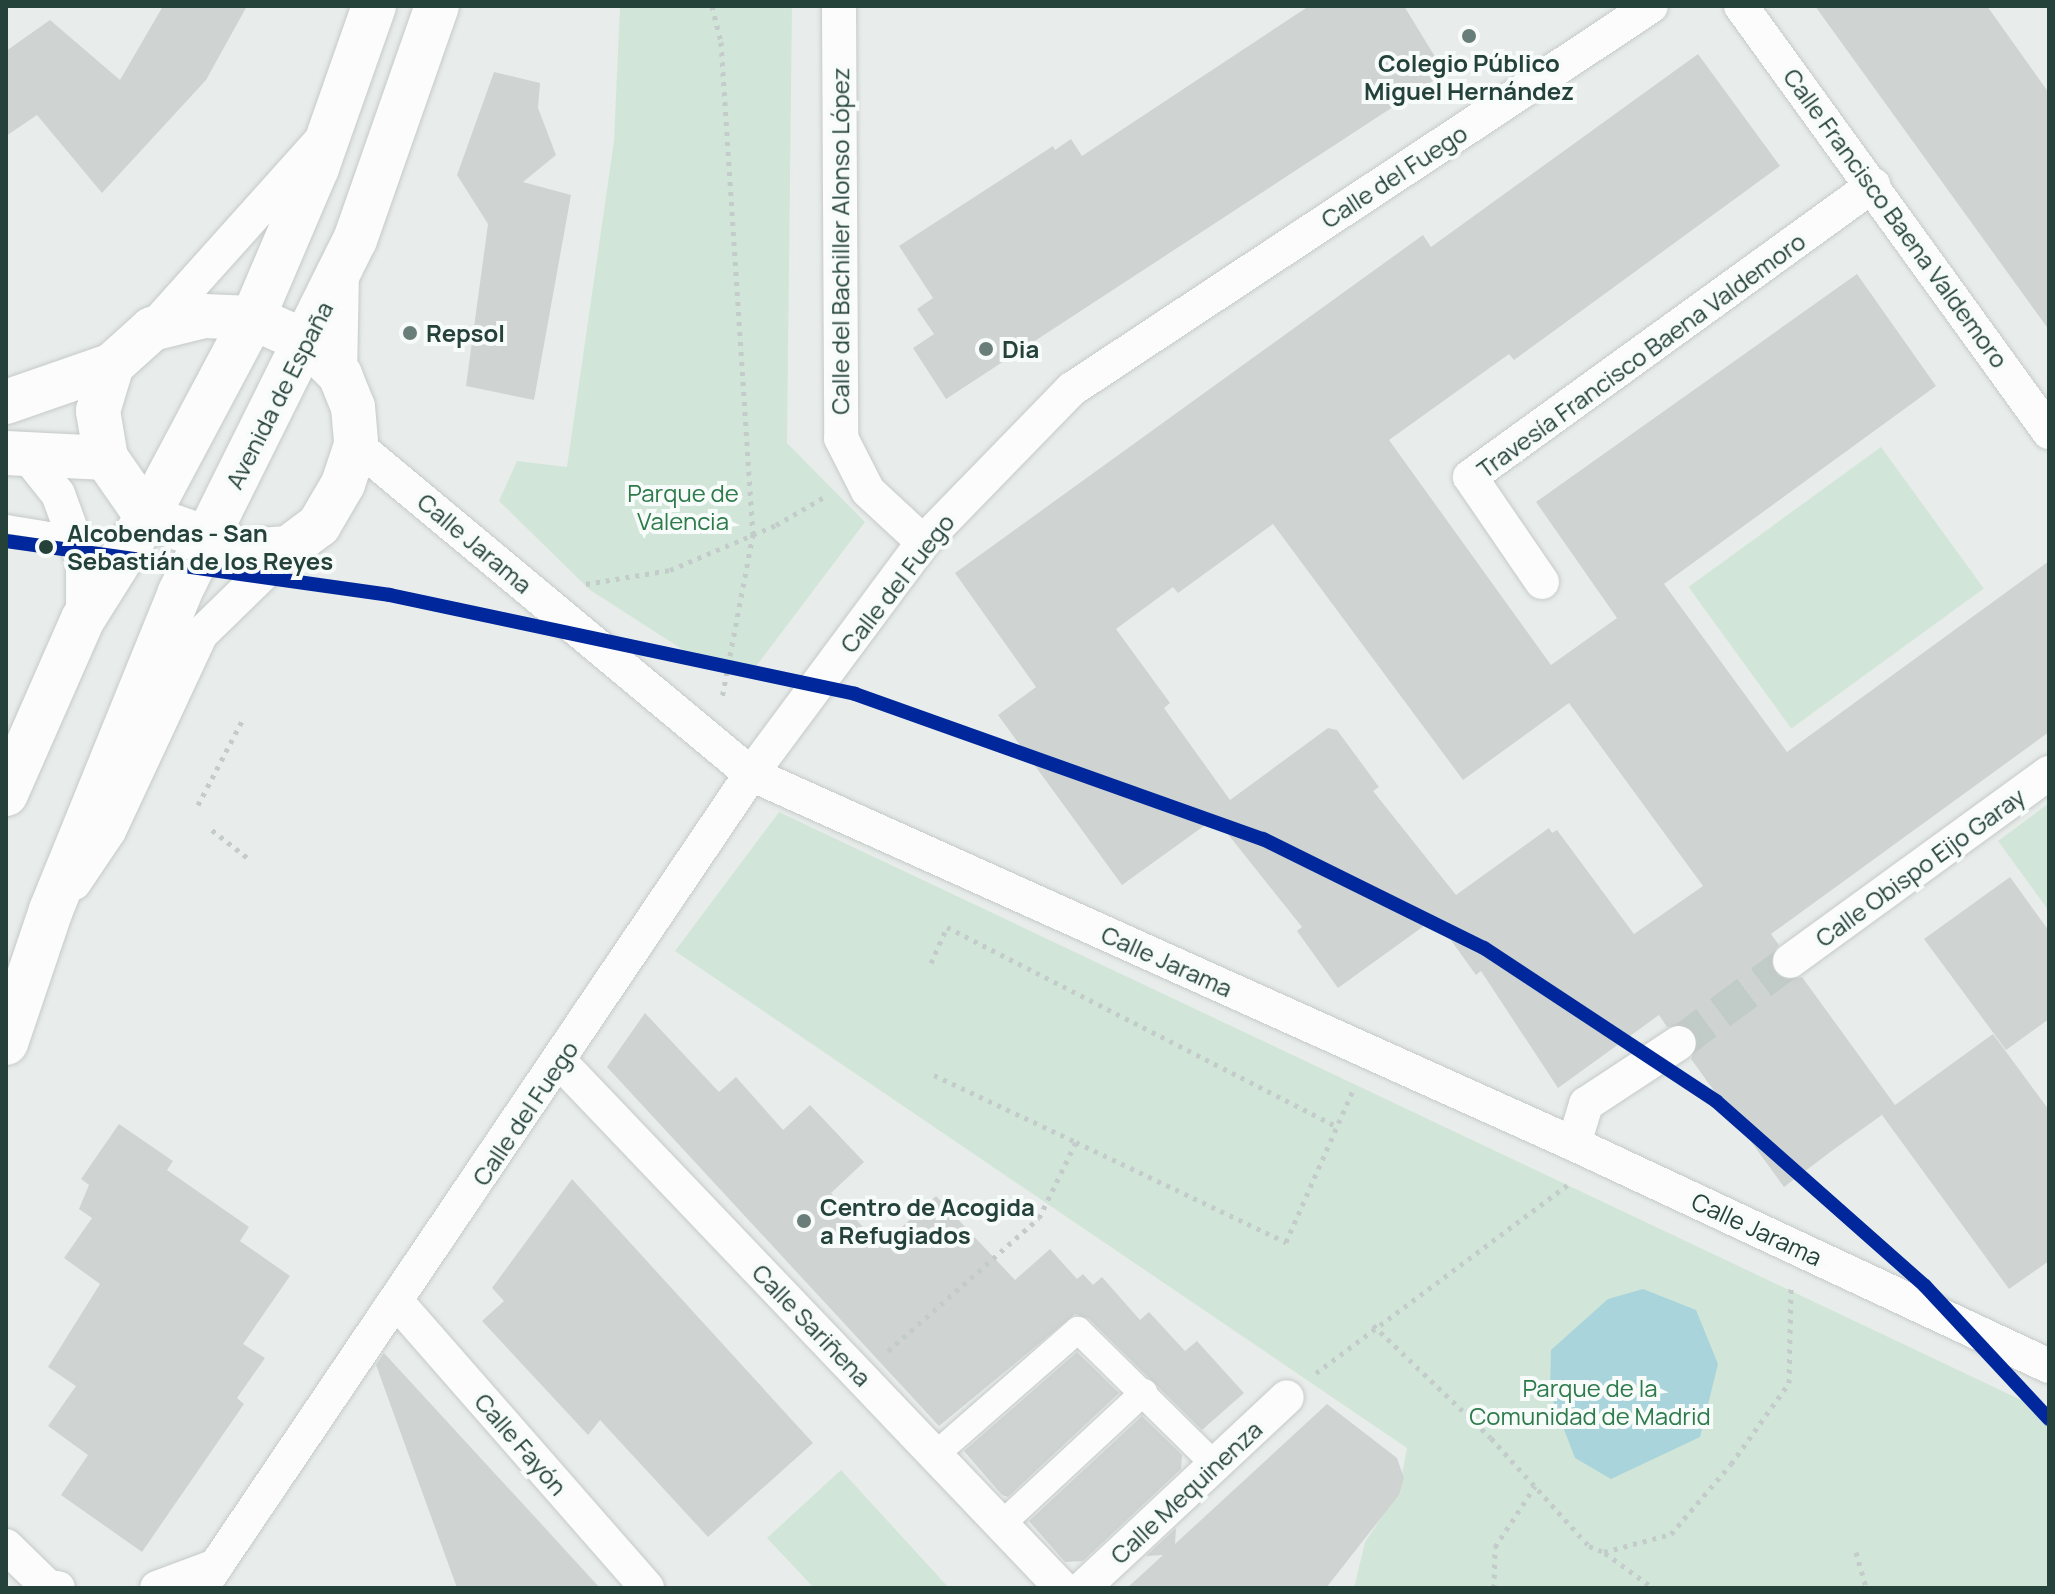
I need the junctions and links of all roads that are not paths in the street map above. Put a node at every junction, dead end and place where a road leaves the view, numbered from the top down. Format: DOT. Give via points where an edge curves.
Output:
graph roads {
  1 [pos="374,6"];
  2 [pos="437,6"];
  3 [pos="839,6"];
  4 [pos="1651,6"];
  5 [pos="1741,6"];
  6 [pos="330,131"];
  7 [pos="1873,185"];
  8 [pos="342,265"];
  9 [pos="253,318"];
  10 [pos="152,329"];
  11 [pos="307,342"];
  12 [pos="112,365"];
  13 [pos="340,375"];
  14 [pos="6,402"];
  15 [pos="2049,432"];
  16 [pos="356,445"];
  17 [pos="16,454"];
  18 [pos="106,458"];
  19 [pos="147,517"];
  20 [pos="6,524"];
  21 [pos="74,535"];
  22 [pos="205,541"];
  23 [pos="923,542"];
  24 [pos="289,548"];
  25 [pos="1542,582"];
  26 [pos="83,619"];
  27 [pos="2049,773"];
  28 [pos="751,774"];
  29 [pos="6,794"];
  30 [pos="51,910"];
  31 [pos="1790,961"];
  32 [pos="6,1043"];
  33 [pos="1679,1043"];
  34 [pos="561,1063"];
  35 [pos="1589,1150"];
  36 [pos="396,1301"];
  37 [pos="2049,1366"];
  38 [pos="1144,1392"];
  39 [pos="1287,1397"];
  40 [pos="935,1455"];
  41 [pos="1215,1465"];
  42 [pos="1002,1524"];
  43 [pos="6,1546"];
  44 [pos="208,1577"];
  45 [pos="58,1588"];
  46 [pos="157,1588"];
  47 [pos="647,1588"];
  48 [pos="1062,1588"];
  49 [pos="1083,1588"];
  1 -- 6 [label="main road"];
  2 -- 8 [label="main road, Avenida de España"];
  3 -- 23 [label="street, Calle del Bachiller Alonso López" via="841,438 868,491"];
  4 -- 23 [label="street, Calle del Fuego" via="1072,389"];
  5 -- 7 [label="street, Calle Francisco Baena Valdemoro"];
  6 -- 9 [label="main road"];
  6 -- 10 [label="street"];
  7 -- 15 [label="street, Calle Francisco Baena Valdemoro"];
  7 -- 25 [label="street, Travesía Francisco Baena Valdemoro" via="1470,477"];
  8 -- 11 [label="main road, Avenida de España"];
  8 -- 13 [label="street"];
  9 -- 10 [label="main road" via="204,316"];
  9 -- 11 [label="main road"];
  9 -- 19 [label="main road"];
  10 -- 12 [label="main road"];
  11 -- 13 [label="main road"];
  11 -- 22 [label="main road, Avenida de España"];
  12 -- 14 [label="main road"];
  12 -- 18 [label="main road" via="98,411"];
  13 -- 16 [label="main road" via="353,407"];
  16 -- 24 [label="main road" via="343,484 319,525"];
  16 -- 28 [label="street, Calle Jarama"];
  17 -- 18 [label="main road"];
  17 -- 21 [label="street" via="58,494"];
  18 -- 19 [label="main road"];
  19 -- 22 [label="main road"];
  19 -- 26 [label="main road"];
  20 -- 21 [label="lane"];
  21 -- 26 [label="street" via="83,562"];
  22 -- 24 [label="main road" via="243,551"];
  22 -- 30 [label="main road, Avenida de España"];
  23 -- 28 [label="street, Calle del Fuego"];
  24 -- 30 [label="street, Avenida de España" via="201,634 109,831"];
  26 -- 29 [label="main road"];
  27 -- 31 [label="street, Calle Obispo Eijo Garay"];
  28 -- 34 [label="street, Calle del Fuego"];
  28 -- 35 [label="street, Calle Jarama"];
  30 -- 32 [label="main road, Avenida de España"];
  33 -- 35 [label="street" via="1586,1104"];
  34 -- 36 [label="street, Calle del Fuego"];
  34 -- 40 [label="street, Calle Sariñena"];
  35 -- 37 [label="street, Calle Jarama"];
  36 -- 44 [label="street, Calle del Fuego"];
  36 -- 47 [label="street, Calle Fayón"];
  38 -- 40 [label="street" via="1078,1330"];
  38 -- 41 [label="street"];
  38 -- 42 [label="street"];
  39 -- 41 [label="street, Calle Mequinenza"];
  40 -- 42 [label="street, Calle Sariñena"];
  41 -- 49 [label="street, Calle Mequinenza"];
  42 -- 48 [label="street, Calle Sariñena"];
  43 -- 45 [label="street" via="48,1587"];
  44 -- 46 [label="street, Calle del Fuego"];
}
